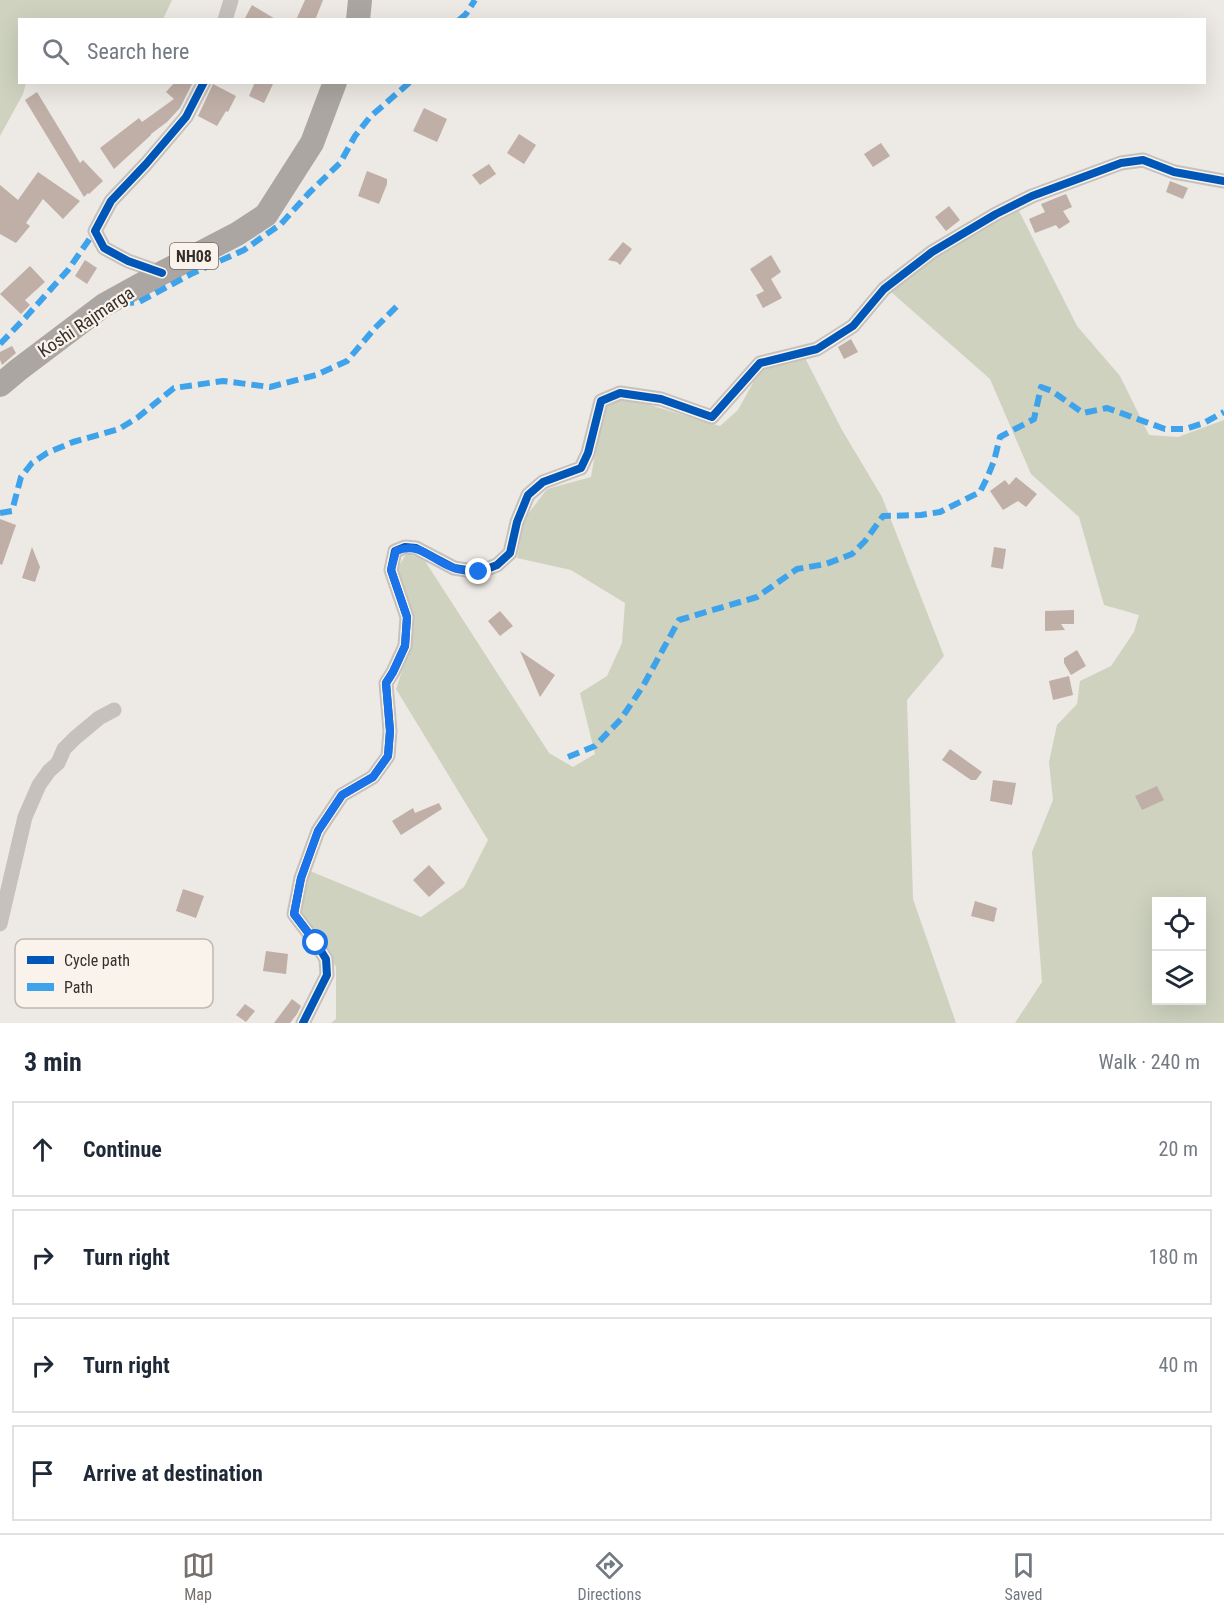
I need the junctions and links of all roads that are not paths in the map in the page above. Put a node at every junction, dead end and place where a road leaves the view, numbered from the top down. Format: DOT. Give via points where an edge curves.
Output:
graph roads {
  1 [pos="231,0"];
  2 [pos="360,0"];
  3 [pos="226,18"];
  4 [pos="358,18"];
  5 [pos="203,84"];
  6 [pos="334,84"];
  7 [pos="1224,181"];
  8 [pos="162,273"];
  9 [pos="0,385"];
  10 [pos="114,710"];
  11 [pos="0,924"];
  12 [pos="303,1023"];
  1 -- 3 [label="street"];
  2 -- 4 [label="main road"];
  5 -- 8 [label="street" via="186,117 111,201 95,231 104,248"];
  6 -- 8 [label="main road, Koshi Rajmarga / NH08" via="312,143 266,215"];
  7 -- 12 [label="street" via="1174,172 1143,160 1121,163 1032,196 932,252 884,289 853,326 817,349 760,363 712,417 661,399 620,393 601,402 581,468 543,482 528,495 510,552 497,565 479,572 454,568 416,548 396,551 391,570 407,617 405,646 386,683 388,756 373,777 342,795 318,831 301,878 294,914 326,959 327,975"];
  8 -- 9 [label="main road, Koshi Rajmarga / NH08" via="104,305"];
  10 -- 11 [label="street" via="75,738 39,785 25,817"];
}
